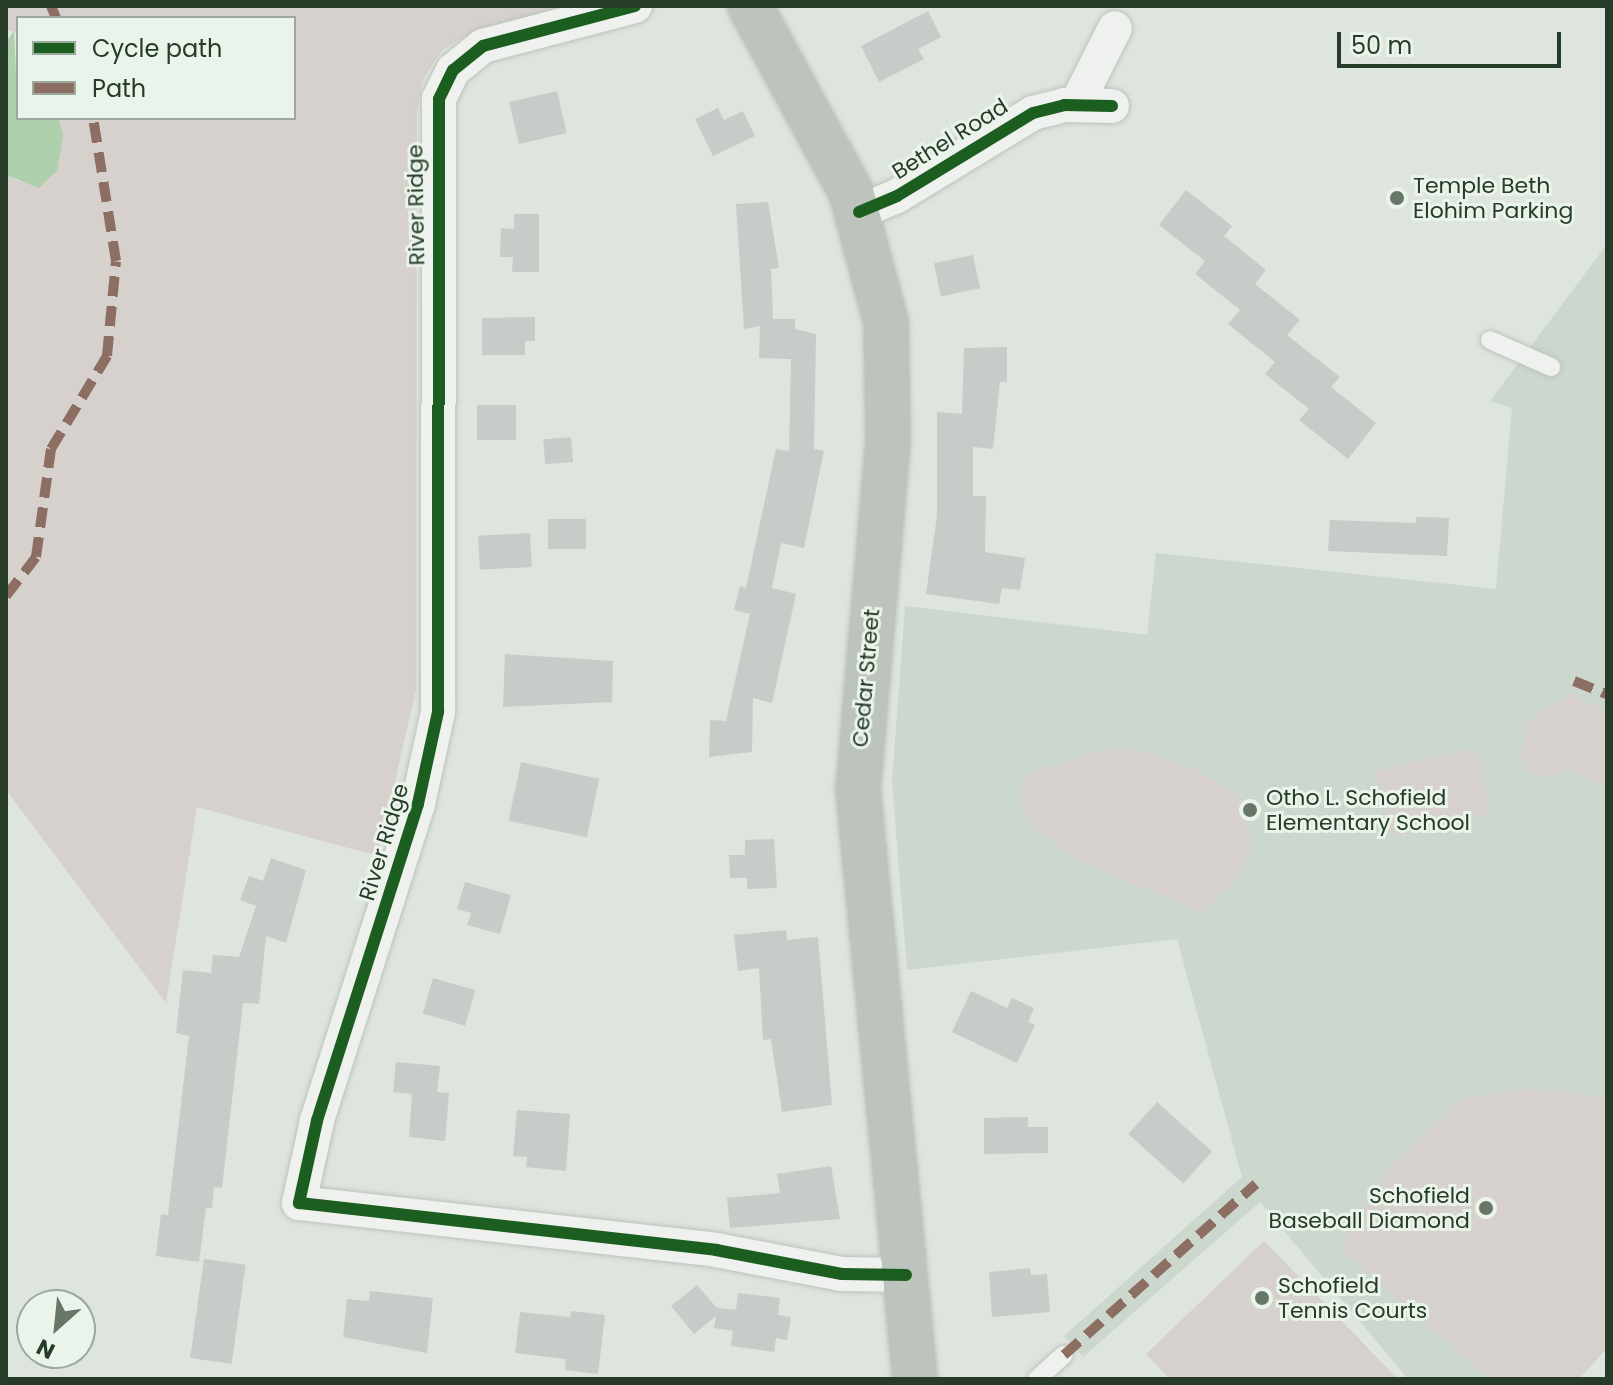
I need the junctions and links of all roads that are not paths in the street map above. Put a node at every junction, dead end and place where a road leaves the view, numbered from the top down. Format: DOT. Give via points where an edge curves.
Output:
graph roads {
  1 [pos="635,6"];
  2 [pos="750,6"];
  3 [pos="1115,28"];
  4 [pos="1076,105"];
  5 [pos="1112,106"];
  6 [pos="859,212"];
  7 [pos="1490,340"];
  8 [pos="1551,367"];
  9 [pos="906,1275"];
  10 [pos="1064,1355"];
  11 [pos="915,1379"];
  12 [pos="1037,1379"];
  1 -- 9 [label="street, River Ridge" via="483,46 453,70 439,99 438,712 418,804 317,1121 299,1203 716,1250 842,1274"];
  2 -- 6 [label="main road, Cedar Street"];
  3 -- 4 [label="street"];
  4 -- 5 [label="street, Bethel Road"];
  4 -- 6 [label="street, Bethel Road" via="1019,119 897,196"];
  6 -- 9 [label="main road, Cedar Street" via="881,291 890,385 858,788"];
  7 -- 8 [label="lane"];
  9 -- 11 [label="main road, Cedar Street"];
  10 -- 12 [label="lane"];
}
